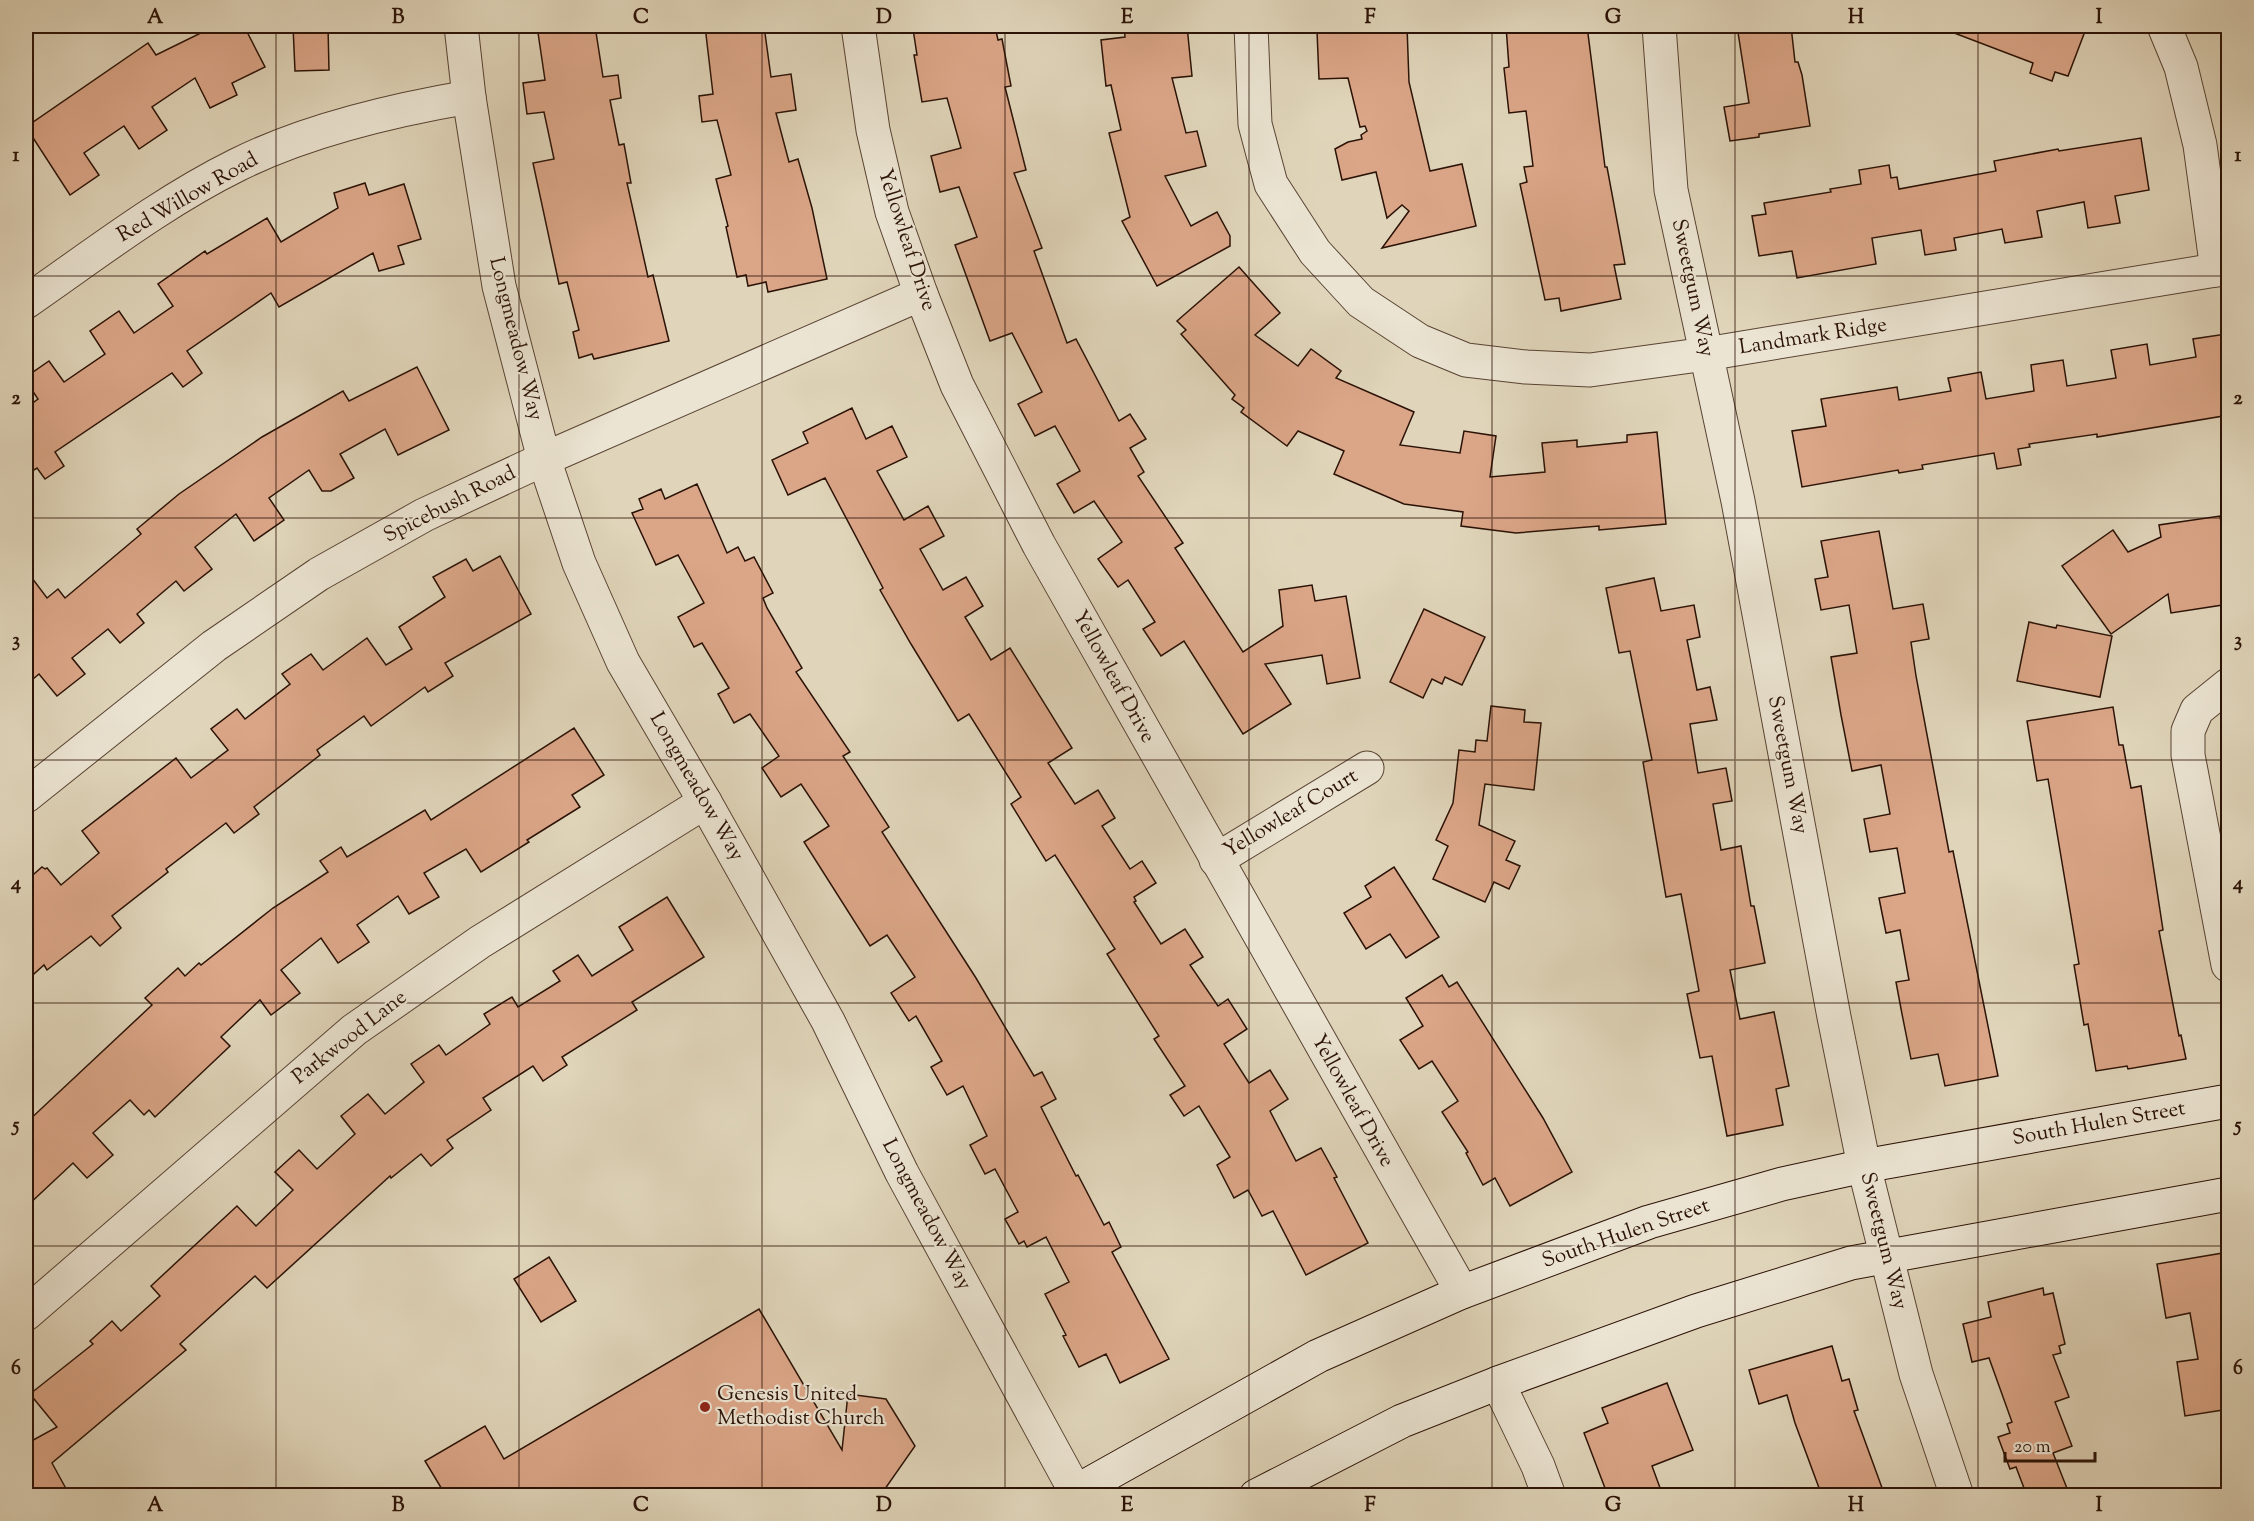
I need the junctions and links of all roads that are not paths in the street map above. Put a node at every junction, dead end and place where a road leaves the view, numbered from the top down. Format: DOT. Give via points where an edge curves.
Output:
graph roads {
  1 [pos="461,26"];
  2 [pos="858,26"];
  3 [pos="1251,26"];
  4 [pos="1659,26"];
  5 [pos="2164,26"];
  6 [pos="469,97"];
  7 [pos="2223,269"];
  8 [pos="921,294"];
  9 [pos="26,302"];
  10 [pos="1706,354"];
  11 [pos="544,459"];
  12 [pos="2229,685"];
  13 [pos="1367,768"];
  14 [pos="26,796"];
  15 [pos="705,802"];
  16 [pos="1216,860"];
  17 [pos="2229,965"];
  18 [pos="2229,1101"];
  19 [pos="1864,1166"];
  20 [pos="2229,1194"];
  21 [pos="1887,1256"];
  22 [pos="1461,1292"];
  23 [pos="26,1314"];
  24 [pos="1498,1383"];
  25 [pos="1074,1494"];
  26 [pos="1256,1496"];
  27 [pos="1549,1496"];
  28 [pos="1957,1496"];
  1 -- 6 [label="street, Longmeadow Way"];
  2 -- 8 [label="street, Yellowleaf Drive" via="873,130 892,212"];
  3 -- 10 [label="street, Landmark Ridge" via="1255,124 1271,184 1315,252 1361,302 1420,341 1466,360 1590,370"];
  4 -- 10 [label="street, Sweetgum Way" via="1671,190"];
  5 -- 7 [label="street" via="2181,68 2200,145"];
  6 -- 9 [label="street, Red Willow Road" via="395,111 290,142 236,165 160,210"];
  6 -- 11 [label="street, Longmeadow Way" via="498,286"];
  7 -- 10 [label="street, Landmark Ridge"];
  8 -- 11 [label="street, Spicebush Road"];
  8 -- 16 [label="street, Yellowleaf Drive" via="957,385 1039,545"];
  10 -- 19 [label="street, Sweetgum Way" via="1738,501"];
  11 -- 14 [label="street, Spicebush Road" via="424,515 319,574 214,646"];
  11 -- 15 [label="street, Longmeadow Way" via="579,563 623,663"];
  12 -- 17 [label="street" via="2197,710 2188,731 2188,755"];
  13 -- 16 [label="street, Yellowleaf Court"];
  15 -- 23 [label="street, Parkwood Lane" via="480,942 354,1030"];
  15 -- 25 [label="street, Longmeadow Way" via="828,1021 902,1173"];
  16 -- 22 [label="street, Yellowleaf Drive"];
  18 -- 19 [label="street, South Hulen Street"];
  19 -- 21 [label="street, Sweetgum Way"];
  19 -- 22 [label="street, South Hulen Street" via="1782,1184 1649,1222"];
  20 -- 21 [label="street"];
  21 -- 24 [label="street" via="1851,1263 1696,1311"];
  21 -- 28 [label="street, Sweetgum Way" via="1916,1374"];
  22 -- 25 [label="street, South Hulen Street" via="1318,1356"];
  24 -- 26 [label="street" via="1402,1421"];
  24 -- 27 [label="street"];
}
